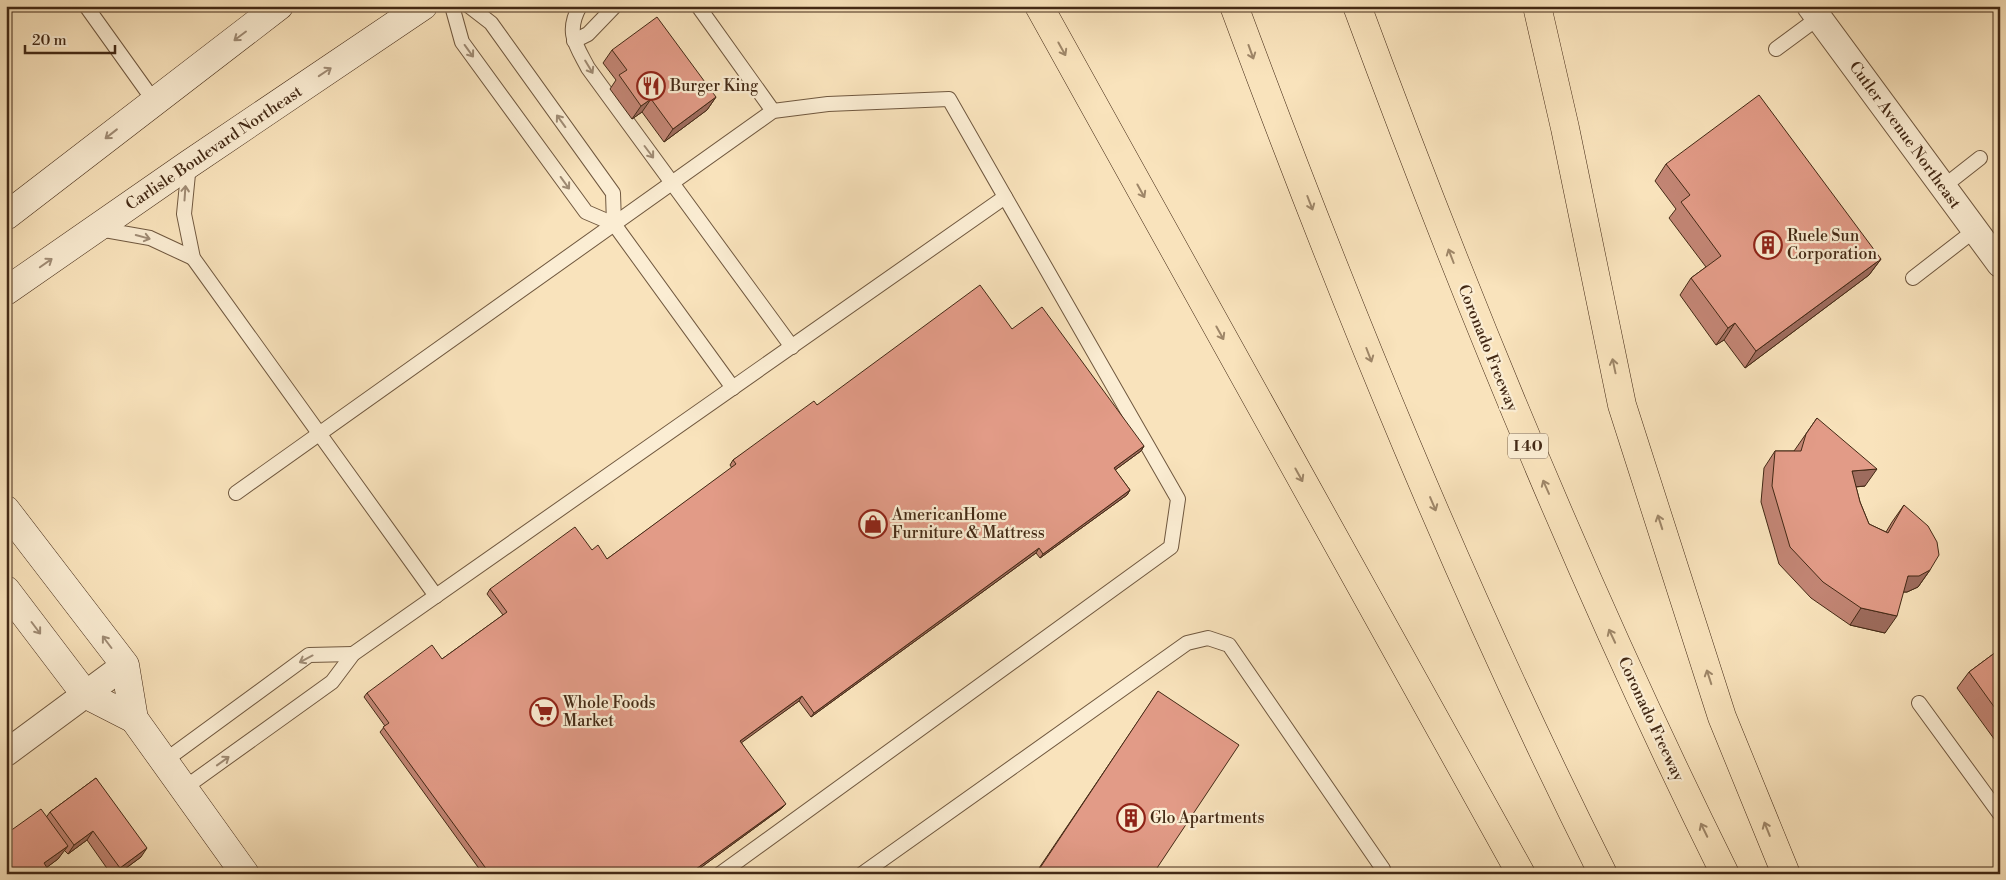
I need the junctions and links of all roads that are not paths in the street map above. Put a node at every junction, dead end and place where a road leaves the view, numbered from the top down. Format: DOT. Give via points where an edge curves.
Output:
graph roads {
  1 [pos="86,6"];
  2 [pos="279,6"];
  3 [pos="423,6"];
  4 [pos="452,6"];
  5 [pos="469,6"];
  6 [pos="580,6"];
  7 [pos="615,6"];
  8 [pos="698,6"];
  9 [pos="1039,6"];
  10 [pos="1234,6"];
  11 [pos="1357,6"];
  12 [pos="1537,6"];
  13 [pos="1814,12"];
  14 [pos="574,41"];
  15 [pos="1776,49"];
  16 [pos="154,101"];
  17 [pos="773,111"];
  18 [pos="1980,158"];
  19 [pos="189,164"];
  20 [pos="672,182"];
  21 [pos="1943,187"];
  22 [pos="1005,197"];
  23 [pos="6,216"];
  24 [pos="614,224"];
  25 [pos="96,229"];
  26 [pos="1975,230"];
  27 [pos="193,258"];
  28 [pos="2000,264"];
  29 [pos="1913,278"];
  30 [pos="6,291"];
  31 [pos="792,347"];
  32 [pos="733,388"];
  33 [pos="319,433"];
  34 [pos="236,492"];
  35 [pos="6,510"];
  36 [pos="6,590"];
  37 [pos="436,596"];
  38 [pos="353,654"];
  39 [pos="125,665"];
  40 [pos="85,694"];
  41 [pos="1919,703"];
  42 [pos="134,719"];
  43 [pos="6,753"];
  44 [pos="164,762"];
  45 [pos="183,789"];
  46 [pos="2000,814"];
  47 [pos="245,874"];
  48 [pos="720,874"];
  49 [pos="862,874"];
  50 [pos="1383,874"];
  51 [pos="1521,874"];
  52 [pos="1602,874"];
  53 [pos="1725,874"];
  54 [pos="1786,874"];
  1 -- 16 [label="lane"];
  2 -- 16 [label="main road, one-way"];
  19 -- 3 [label="main road, Carlisle Boulevard Northeast, one-way"];
  4 -- 24 [label="lane, one-way" via="462,42 586,212"];
  24 -- 5 [label="lane, one-way" via="613,193 491,23"];
  6 -- 14 [label="lane" via="574,16"];
  7 -- 14 [label="lane" via="588,34"];
  8 -- 17 [label="lane"];
  9 -- 51 [label="highway, one-way"];
  10 -- 52 [label="highway, one-way" via="1377,375 1492,642"];
  53 -- 11 [label="highway, Coronado Freeway / I 40, one-way" via="1653,725 1542,478 1448,250"];
  54 -- 12 [label="highway, one-way" via="1722,716 1622,405"];
  13 -- 15 [label="lane"];
  13 -- 21 [label="street, Cutler Avenue Northeast"];
  14 -- 20 [label="lane, one-way" via="605,93"];
  16 -- 23 [label="main road, one-way"];
  17 -- 20 [label="lane"];
  17 -- 22 [label="lane" via="828,104 949,99"];
  18 -- 21 [label="lane"];
  19 -- 25 [label="main road, Carlisle Boulevard Northeast"];
  27 -- 19 [label="lane, one-way" via="184,214"];
  20 -- 24 [label="lane"];
  20 -- 31 [label="lane"];
  21 -- 26 [label="street, Cutler Avenue Northeast"];
  22 -- 31 [label="lane"];
  22 -- 48 [label="lane" via="1178,499 1171,547"];
  24 -- 32 [label="lane"];
  24 -- 33 [label="lane"];
  25 -- 27 [label="lane, one-way" via="150,238"];
  30 -- 25 [label="main road, Carlisle Boulevard Northeast, one-way"];
  26 -- 28 [label="street, Cutler Avenue Northeast"];
  26 -- 29 [label="lane"];
  27 -- 33 [label="lane"];
  31 -- 32 [label="lane"];
  32 -- 37 [label="lane"];
  33 -- 34 [label="lane"];
  33 -- 37 [label="lane"];
  39 -- 35 [label="main road, one-way"];
  36 -- 40 [label="main road, one-way"];
  37 -- 38 [label="lane"];
  38 -- 44 [label="lane, one-way" via="309,655"];
  45 -- 38 [label="lane, one-way" via="332,682"];
  39 -- 40 [label="street"];
  39 -- 42 [label="main road"];
  40 -- 42 [label="main road"];
  40 -- 43 [label="street"];
  41 -- 46 [label="lane"];
  42 -- 44 [label="main road"];
  44 -- 45 [label="main road"];
  45 -- 47 [label="main road"];
  49 -- 50 [label="lane" via="1188,643 1208,638 1229,645 1383,869"];
}
